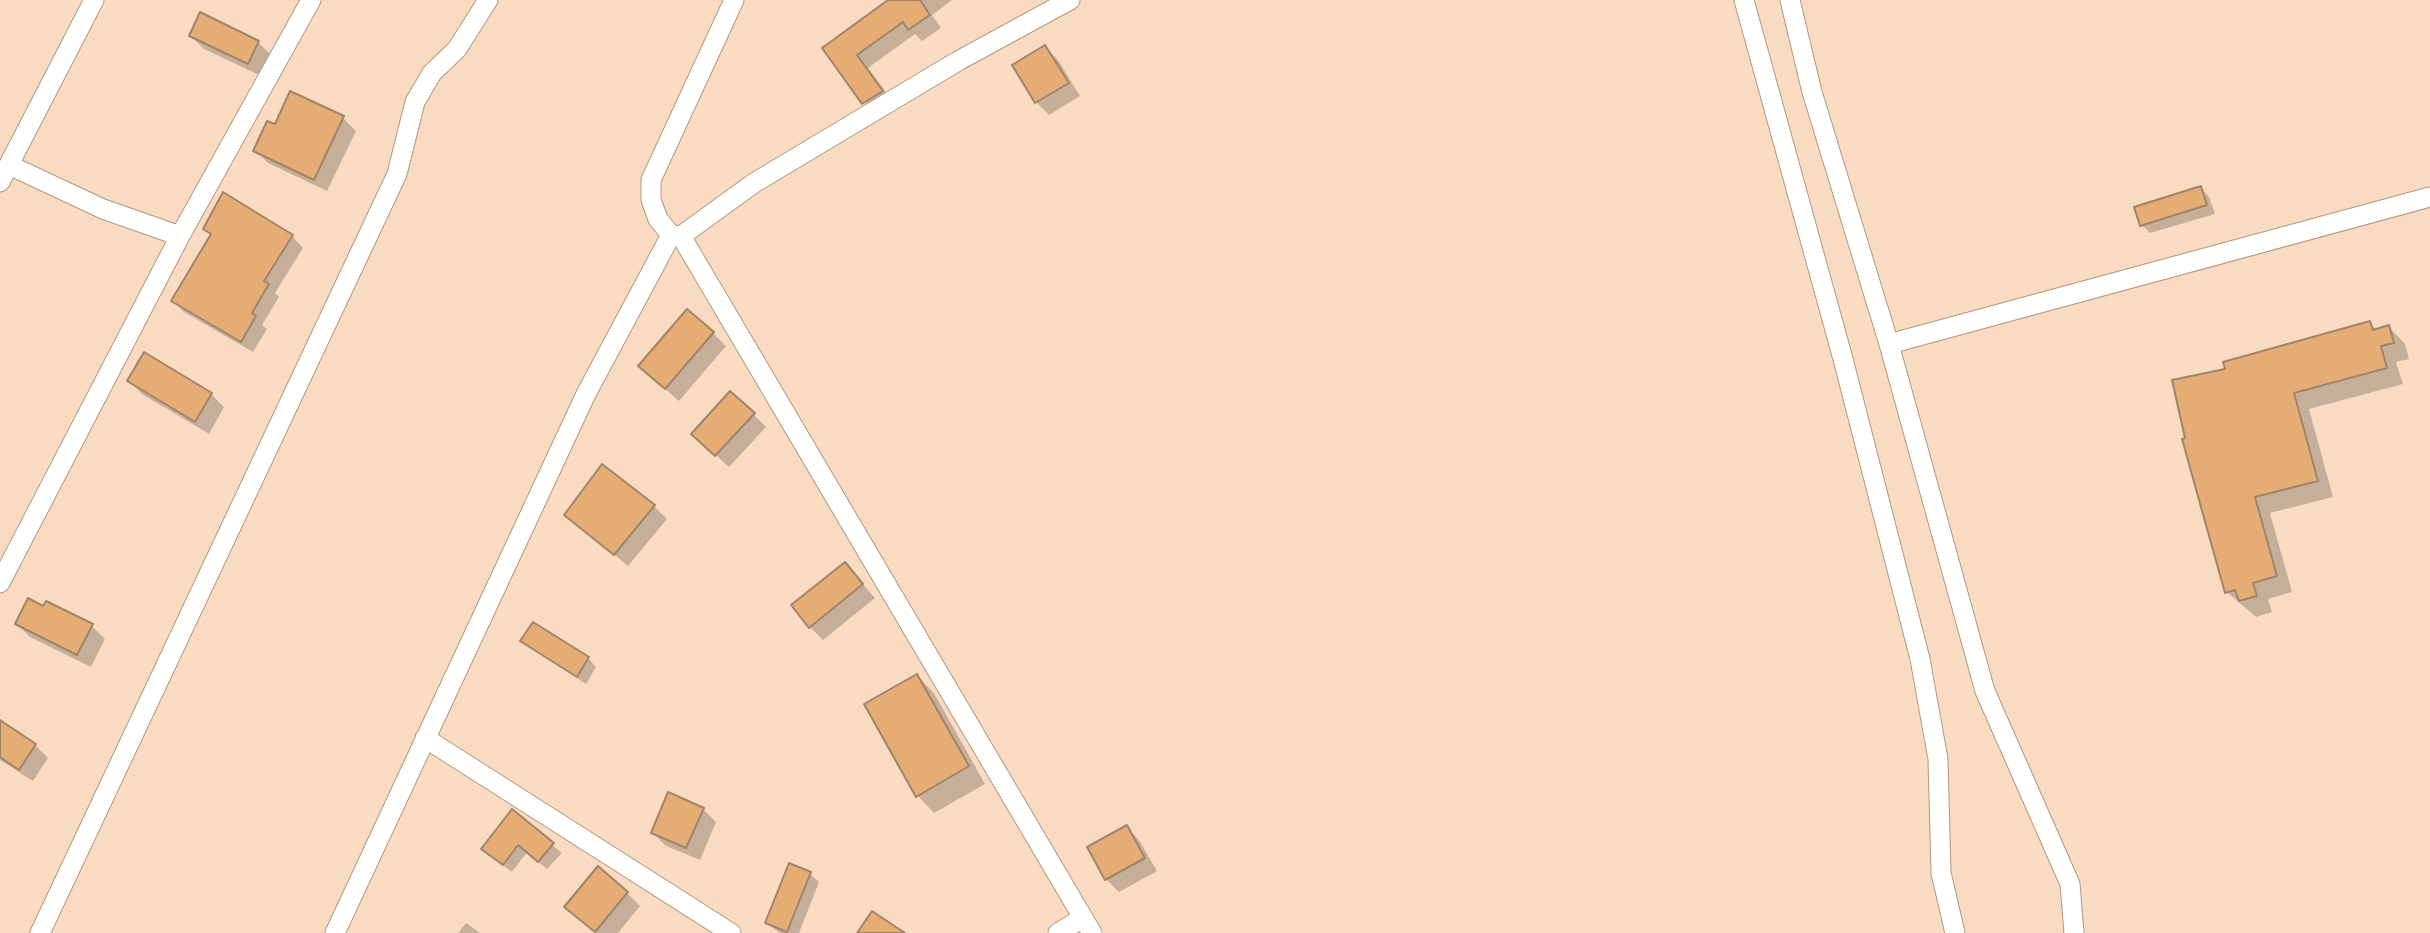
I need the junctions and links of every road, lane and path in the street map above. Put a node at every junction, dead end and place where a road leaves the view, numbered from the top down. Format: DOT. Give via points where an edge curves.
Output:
graph roads {
  1 [pos="94,0"];
  2 [pos="311,0"];
  3 [pos="488,0"];
  4 [pos="734,0"];
  5 [pos="1070,0"];
  6 [pos="1744,0"];
  7 [pos="1790,0"];
  8 [pos="4,173"];
  9 [pos="2430,197"];
  10 [pos="676,235"];
  11 [pos="180,236"];
  12 [pos="1889,344"];
  13 [pos="0,583"];
  14 [pos="425,738"];
  15 [pos="1088,926"];
  16 [pos="40,933"];
  17 [pos="335,933"];
  18 [pos="731,933"];
  19 [pos="1058,933"];
  20 [pos="1955,933"];
  21 [pos="2074,933"];
  1 -- 8 [label="street"];
  2 -- 11 [label="street"];
  3 -- 16 [label="street" via="415,102 397,174"];
  4 -- 10 [label="street" via="651,180 651,200 658,219"];
  5 -- 10 [label="street" via="958,61"];
  6 -- 20 [label="street" via="1920,659 1938,760 1941,873"];
  7 -- 12 [label="street" via="1812,92"];
  8 -- 11 [label="street"];
  9 -- 12 [label="street"];
  10 -- 14 [label="street" via="586,394"];
  10 -- 15 [label="street"];
  11 -- 13 [label="street"];
  12 -- 21 [label="street" via="1984,691 2070,884"];
  14 -- 17 [label="street"];
  14 -- 18 [label="street"];
  15 -- 19 [label="street"];
}
